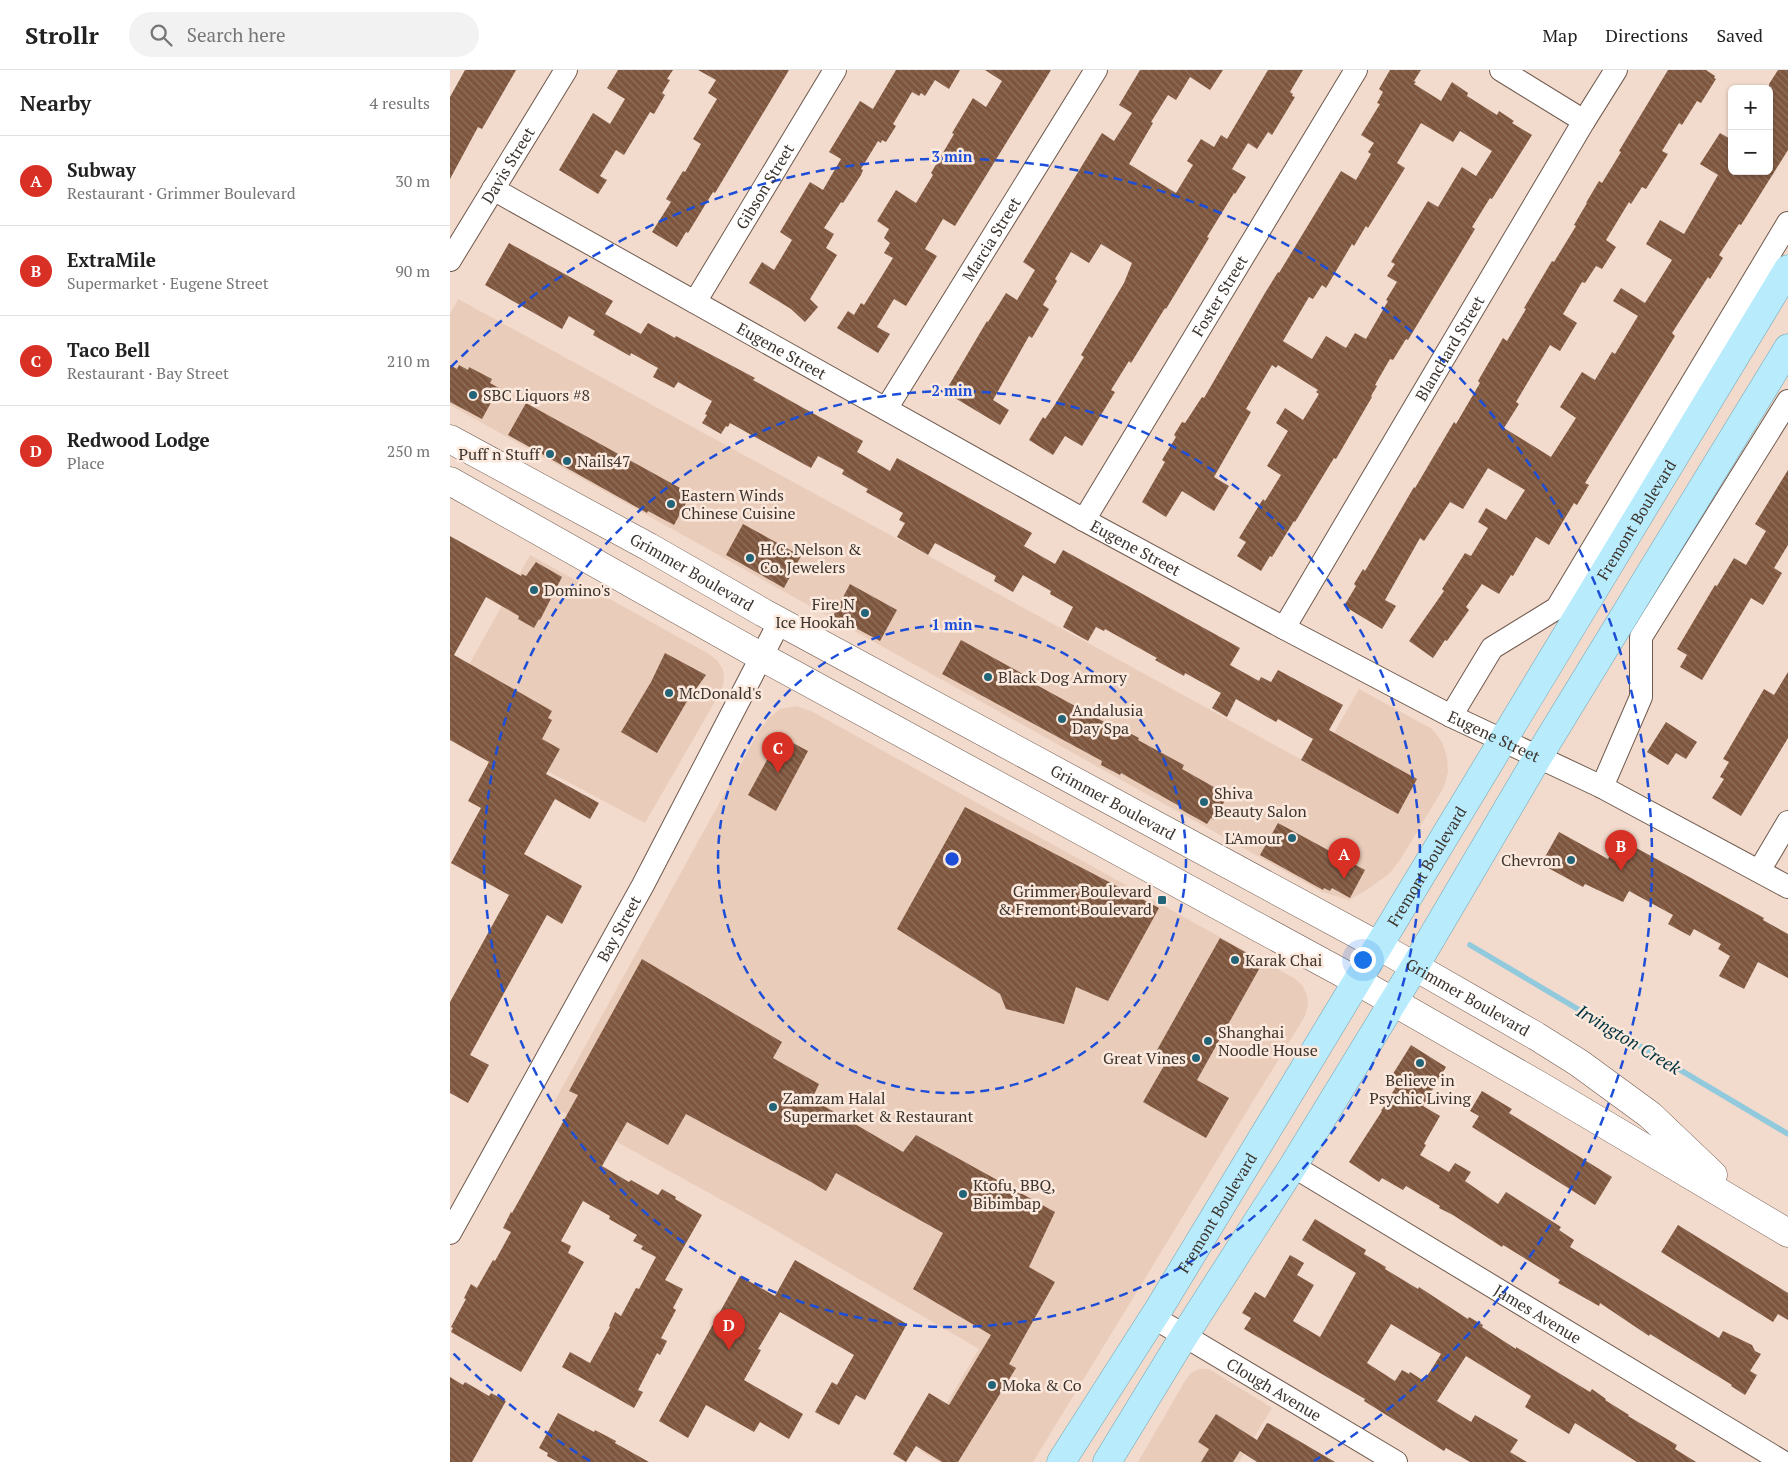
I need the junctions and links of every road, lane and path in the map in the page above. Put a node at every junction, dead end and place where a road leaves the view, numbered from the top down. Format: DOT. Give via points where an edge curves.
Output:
graph roads {
  1 [pos="566,70"];
  2 [pos="835,70"];
  3 [pos="1096,70"];
  4 [pos="1356,70"];
  5 [pos="1501,70"];
  6 [pos="1616,70"];
  7 [pos="1584,121"];
  8 [pos="493,189"];
  9 [pos="1788,224"];
  10 [pos="450,260"];
  11 [pos="1788,269"];
  12 [pos="695,302"];
  13 [pos="1788,348"];
  14 [pos="1788,401"];
  15 [pos="886,409"];
  16 [pos="450,439"];
  17 [pos="450,482"];
  18 [pos="1084,520"];
  19 [pos="780,621"];
  20 [pos="1284,628"];
  21 [pos="762,657"];
  22 [pos="1451,716"];
  23 [pos="1502,739"];
  24 [pos="1538,758"];
  25 [pos="1602,787"];
  26 [pos="1788,822"];
  27 [pos="1759,871"];
  28 [pos="1788,888"];
  29 [pos="1379,946"];
  30 [pos="1415,966"];
  31 [pos="1357,981"];
  32 [pos="1393,1002"];
  33 [pos="1293,1166"];
  34 [pos="1748,1208"];
  35 [pos="1788,1233"];
  36 [pos="450,1234"];
  37 [pos="1153,1317"];
  38 [pos="1184,1336"];
  39 [pos="1061,1462"];
  40 [pos="1108,1462"];
  41 [pos="1396,1462"];
  42 [pos="1783,1462"];
  1 -- 8 [label="street, Davis Street"];
  2 -- 12 [label="street, Gibson Street"];
  3 -- 15 [label="street, Marcia Street"];
  4 -- 18 [label="street, Foster Street"];
  5 -- 7 [label="street"];
  6 -- 7 [label="street, Blanchard Street"];
  7 -- 20 [label="street, Blanchard Street"];
  8 -- 10 [label="street, Davis Street"];
  8 -- 12 [label="street, Eugene Street"];
  9 -- 22 [label="street, Fremont Boulevard" via="1557,608 1492,648"];
  11 -- 23 [label="main road, Fremont Boulevard"];
  12 -- 15 [label="street, Eugene Street"];
  13 -- 24 [label="main road"];
  14 -- 25 [label="street" via="1641,637 1641,697"];
  15 -- 18 [label="street, Eugene Street"];
  16 -- 19 [label="main road, Grimmer Boulevard"];
  17 -- 21 [label="main road, Grimmer Boulevard"];
  18 -- 20 [label="street, Eugene Street"];
  19 -- 21 [label="street, Bay Street"];
  19 -- 29 [label="main road, Grimmer Boulevard"];
  20 -- 22 [label="street, Eugene Street"];
  21 -- 31 [label="main road, Grimmer Boulevard"];
  21 -- 36 [label="street, Bay Street" via="643,885"];
  22 -- 23 [label="street, Eugene Street"];
  23 -- 24 [label="street, Eugene Street"];
  23 -- 29 [label="main road, Fremont Boulevard"];
  24 -- 25 [label="street, Eugene Street"];
  24 -- 30 [label="main road"];
  25 -- 27 [label="street, Eugene Street"];
  26 -- 27 [label="street"];
  27 -- 28 [label="street, Eugene Street"];
  29 -- 30 [label="main road, Grimmer Boulevard"];
  29 -- 31 [label="main road, Fremont Boulevard"];
  30 -- 32 [label="main road"];
  30 -- 34 [label="main road, Grimmer Boulevard" via="1579,1063 1650,1116"];
  31 -- 32 [label="main road, Grimmer Boulevard"];
  31 -- 37 [label="main road, Fremont Boulevard"];
  32 -- 33 [label="main road"];
  32 -- 34 [label="main road, Grimmer Boulevard"];
  33 -- 38 [label="main road"];
  33 -- 42 [label="street, James Avenue"];
  34 -- 35 [label="main road, Grimmer Boulevard"];
  37 -- 38 [label="street, Clough Avenue"];
  37 -- 39 [label="main road, Fremont Boulevard"];
  38 -- 40 [label="main road"];
  38 -- 41 [label="street, Clough Avenue"];
}
